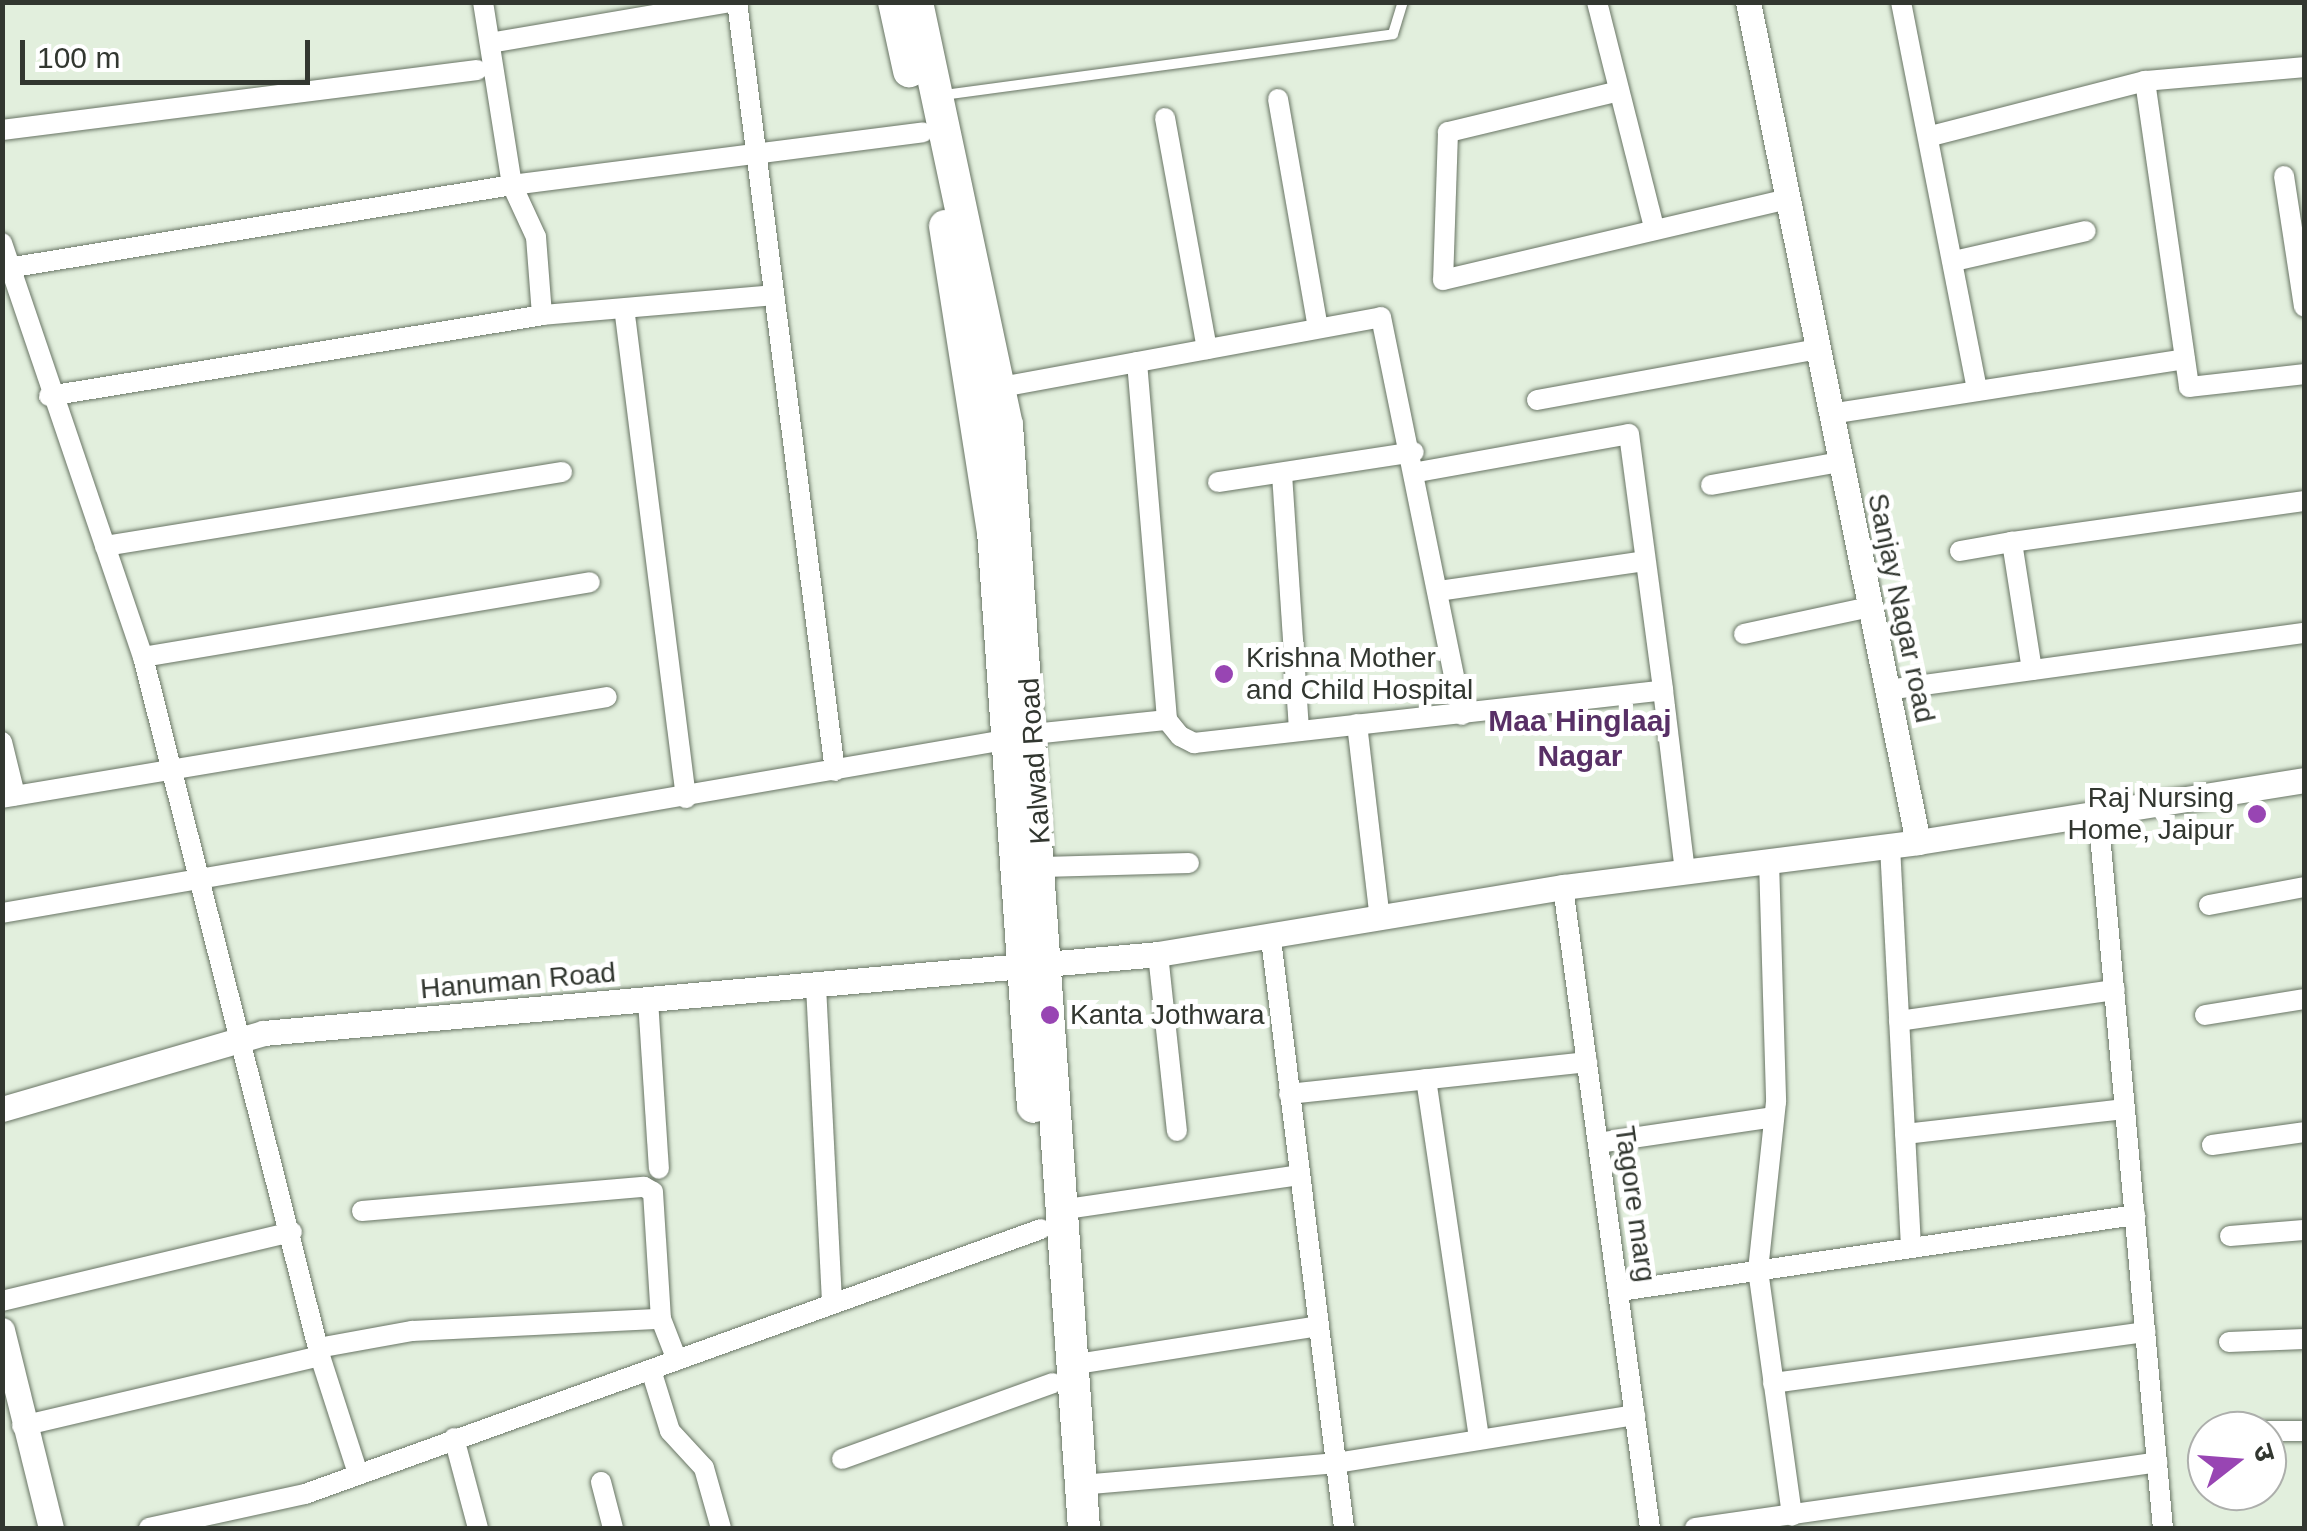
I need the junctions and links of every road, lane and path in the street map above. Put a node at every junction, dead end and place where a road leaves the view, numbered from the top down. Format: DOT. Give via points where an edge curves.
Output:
graph roads {
  1 [pos="482,2"];
  2 [pos="729,2"];
  3 [pos="737,2"];
  4 [pos="894,2"];
  5 [pos="917,2"];
  6 [pos="1403,2"];
  7 [pos="1596,2"];
  8 [pos="1748,2"];
  9 [pos="1902,2"];
  10 [pos="490,43"];
  11 [pos="2304,67"];
  12 [pos="477,70"];
  13 [pos="2146,81"];
  14 [pos="1619,91"];
  15 [pos="938,96"];
  16 [pos="1278,99"];
  17 [pos="1165,118"];
  18 [pos="2,130"];
  19 [pos="923,132"];
  20 [pos="1931,136"];
  21 [pos="758,153"];
  22 [pos="2284,176"];
  23 [pos="512,185"];
  24 [pos="1787,199"];
  25 [pos="1654,227"];
  26 [pos="2086,231"];
  27 [pos="2,243"];
  28 [pos="1954,261"];
  29 [pos="8,268"];
  30 [pos="774,295"];
  31 [pos="2304,306"];
  32 [pos="542,315"];
  33 [pos="625,315"];
  34 [pos="1318,328"];
  35 [pos="1207,348"];
  36 [pos="1818,349"];
  37 [pos="2186,359"];
  38 [pos="1138,362"];
  39 [pos="2304,374"];
  40 [pos="1001,387"];
  41 [pos="1977,391"];
  42 [pos="49,396"];
  43 [pos="1537,400"];
  44 [pos="1830,414"];
  45 [pos="994,425"];
  46 [pos="1416,462"];
  47 [pos="1840,462"];
  48 [pos="562,472"];
  49 [pos="1282,474"];
  50 [pos="1218,482"];
  51 [pos="1712,485"];
  52 [pos="2304,500"];
  53 [pos="2012,542"];
  54 [pos="104,546"];
  55 [pos="1960,551"];
  56 [pos="1645,561"];
  57 [pos="590,582"];
  58 [pos="1440,591"];
  59 [pos="1870,606"];
  60 [pos="2304,633"];
  61 [pos="1744,634"];
  62 [pos="144,657"];
  63 [pos="2032,670"];
  64 [pos="1663,690"];
  65 [pos="1887,690"];
  66 [pos="607,697"];
  67 [pos="1462,715"];
  68 [pos="1167,720"];
  69 [pos="1357,724"];
  70 [pos="1300,730"];
  71 [pos="1022,737"];
  72 [pos="2,742"];
  73 [pos="171,765"];
  74 [pos="835,771"];
  75 [pos="2304,780"];
  76 [pos="9,796"];
  77 [pos="686,798"];
  78 [pos="2098,813"];
  79 [pos="1918,842"];
  80 [pos="1890,846"];
  81 [pos="1769,861"];
  82 [pos="1189,864"];
  83 [pos="1043,867"];
  84 [pos="1685,872"];
  85 [pos="204,877"];
  86 [pos="1563,887"];
  87 [pos="2304,887"];
  88 [pos="2209,905"];
  89 [pos="2,913"];
  90 [pos="1380,918"];
  91 [pos="1271,939"];
  92 [pos="1158,954"];
  93 [pos="1036,967"];
  94 [pos="816,986"];
  95 [pos="2114,990"];
  96 [pos="2304,999"];
  97 [pos="648,1000"];
  98 [pos="2205,1015"];
  99 [pos="1899,1022"];
  100 [pos="241,1040"];
  101 [pos="1587,1062"];
  102 [pos="1426,1080"];
  103 [pos="1289,1094"];
  104 [pos="2,1109"];
  105 [pos="2125,1109"];
  106 [pos="1774,1117"];
  107 [pos="1177,1131"];
  108 [pos="2304,1132"];
  109 [pos="1905,1134"];
  110 [pos="1598,1143"];
  111 [pos="2212,1146"];
  112 [pos="659,1168"];
  113 [pos="1299,1175"];
  114 [pos="362,1211"];
  115 [pos="2135,1215"];
  116 [pos="1050,1220"];
  117 [pos="2304,1230"];
  118 [pos="292,1232"];
  119 [pos="2230,1236"];
  120 [pos="1910,1245"];
  121 [pos="1758,1270"];
  122 [pos="1620,1291"];
  123 [pos="2,1301"];
  124 [pos="832,1301"];
  125 [pos="661,1320"];
  126 [pos="1318,1326"];
  127 [pos="2,1330"];
  128 [pos="2146,1332"];
  129 [pos="2304,1339"];
  130 [pos="2230,1342"];
  131 [pos="319,1352"];
  132 [pos="677,1360"];
  133 [pos="651,1370"];
  134 [pos="1062,1374"];
  135 [pos="1773,1382"];
  136 [pos="1635,1416"];
  137 [pos="22,1426"];
  138 [pos="1478,1437"];
  139 [pos="454,1438"];
  140 [pos="842,1459"];
  141 [pos="2158,1462"];
  142 [pos="1336,1463"];
  143 [pos="358,1474"];
  144 [pos="601,1482"];
  145 [pos="1080,1484"];
  146 [pos="1792,1516"];
  147 [pos="51,1528"];
  148 [pos="149,1528"];
  149 [pos="478,1528"];
  150 [pos="612,1528"];
  151 [pos="720,1528"];
  152 [pos="1063,1528"];
  153 [pos="1084,1528"];
  154 [pos="1344,1528"];
  155 [pos="1650,1528"];
  156 [pos="1695,1528"];
  157 [pos="2164,1528"];
  1 -- 10 [label="street"];
  2 -- 10 [label="street"];
  3 -- 21 [label="street"];
  4 -- 19 [label="main road, Kalwad Road"];
  5 -- 15 [label="main road, Kalwad Road"];
  6 -- 15 [label="lane" via="1393,34"];
  7 -- 14 [label="street"];
  8 -- 24 [label="street, Sanjay Nagar road"];
  9 -- 20 [label="street"];
  10 -- 23 [label="street"];
  11 -- 13 [label="street"];
  12 -- 18 [label="street"];
  13 -- 20 [label="street"];
  13 -- 37 [label="street"];
  14 -- 25 [label="street"];
  14 -- 25 [label="street" via="1448,132 1443,280"];
  15 -- 40 [label="main road, Kalwad Road"];
  16 -- 34 [label="street"];
  17 -- 35 [label="street"];
  19 -- 21 [label="street"];
  19 -- 45 [label="main road, Kalwad Road"];
  20 -- 28 [label="street"];
  21 -- 23 [label="street"];
  21 -- 30 [label="street"];
  22 -- 31 [label="street"];
  23 -- 29 [label="street"];
  23 -- 32 [label="street" via="536,237"];
  24 -- 25 [label="street"];
  24 -- 36 [label="street, Sanjay Nagar road"];
  26 -- 28 [label="street"];
  27 -- 29 [label="street"];
  28 -- 41 [label="street"];
  29 -- 42 [label="street"];
  30 -- 33 [label="street"];
  30 -- 74 [label="street"];
  32 -- 33 [label="street"];
  32 -- 42 [label="street"];
  33 -- 77 [label="street"];
  34 -- 35 [label="street"];
  34 -- 46 [label="street" via="1381,317"];
  35 -- 38 [label="street"];
  36 -- 43 [label="street"];
  36 -- 44 [label="street, Sanjay Nagar road"];
  37 -- 39 [label="street" via="2190,387"];
  37 -- 41 [label="street"];
  38 -- 40 [label="street"];
  38 -- 68 [label="street"];
  40 -- 45 [label="main road, Kalwad Road"];
  41 -- 44 [label="street"];
  42 -- 54 [label="street"];
  44 -- 47 [label="street, Sanjay Nagar road"];
  45 -- 71 [label="main road, Kalwad Road"];
  46 -- 49 [label="street"];
  46 -- 56 [label="street" via="1630,434"];
  46 -- 58 [label="street"];
  47 -- 51 [label="street"];
  47 -- 59 [label="street, Sanjay Nagar road"];
  48 -- 54 [label="street"];
  49 -- 50 [label="street"];
  49 -- 70 [label="street"];
  52 -- 53 [label="street"];
  53 -- 55 [label="street"];
  53 -- 63 [label="street"];
  54 -- 62 [label="street"];
  56 -- 58 [label="street"];
  56 -- 64 [label="street"];
  57 -- 62 [label="street"];
  58 -- 67 [label="street"];
  59 -- 61 [label="street"];
  59 -- 65 [label="street, Sanjay Nagar road"];
  60 -- 63 [label="street"];
  62 -- 73 [label="street"];
  63 -- 65 [label="street"];
  64 -- 67 [label="street"];
  64 -- 84 [label="street"];
  65 -- 79 [label="street, Sanjay Nagar road"];
  66 -- 73 [label="street"];
  67 -- 69 [label="street"];
  68 -- 70 [label="street" via="1194,743"];
  68 -- 71 [label="street"];
  69 -- 70 [label="street"];
  69 -- 90 [label="street"];
  71 -- 74 [label="street"];
  71 -- 83 [label="main road, Kalwad Road"];
  71 -- 93 [label="main road, Kalwad Road"];
  72 -- 76 [label="street"];
  73 -- 76 [label="street"];
  73 -- 85 [label="street"];
  74 -- 77 [label="street"];
  75 -- 78 [label="street"];
  77 -- 85 [label="street"];
  78 -- 79 [label="street"];
  78 -- 95 [label="street"];
  79 -- 80 [label="street, Hanuman Road"];
  80 -- 81 [label="street, Hanuman Road"];
  80 -- 99 [label="street"];
  81 -- 84 [label="street, Hanuman Road"];
  81 -- 106 [label="street"];
  82 -- 83 [label="street"];
  83 -- 93 [label="main road, Kalwad Road"];
  84 -- 86 [label="street, Hanuman Road"];
  85 -- 89 [label="street"];
  85 -- 100 [label="street"];
  86 -- 90 [label="street, Hanuman Road"];
  86 -- 101 [label="street, Tagore marg"];
  87 -- 88 [label="street"];
  90 -- 91 [label="street, Hanuman Road"];
  91 -- 92 [label="street, Hanuman Road"];
  91 -- 103 [label="street"];
  92 -- 93 [label="street, Hanuman Road"];
  92 -- 107 [label="street"];
  93 -- 94 [label="street, Hanuman Road"];
  93 -- 116 [label="main road, Kalwad Road"];
  94 -- 97 [label="street, Hanuman Road"];
  94 -- 124 [label="street"];
  95 -- 99 [label="street"];
  95 -- 105 [label="street"];
  96 -- 98 [label="street"];
  97 -- 100 [label="street, Hanuman Road"];
  97 -- 112 [label="street"];
  99 -- 109 [label="street"];
  100 -- 104 [label="street, Hanuman Road"];
  100 -- 118 [label="street"];
  101 -- 102 [label="street"];
  101 -- 110 [label="street, Tagore marg"];
  102 -- 103 [label="street"];
  102 -- 138 [label="street"];
  103 -- 113 [label="street"];
  105 -- 109 [label="street"];
  105 -- 115 [label="street"];
  106 -- 110 [label="street"];
  106 -- 121 [label="street"];
  108 -- 111 [label="street"];
  109 -- 120 [label="street"];
  110 -- 122 [label="street, Tagore marg"];
  113 -- 116 [label="street"];
  113 -- 126 [label="street"];
  114 -- 125 [label="street" via="644,1187 653,1192"];
  115 -- 120 [label="street"];
  115 -- 128 [label="street"];
  116 -- 124 [label="street"];
  116 -- 134 [label="main road, Kalwad Road"];
  117 -- 119 [label="street"];
  118 -- 123 [label="street"];
  118 -- 131 [label="street"];
  120 -- 121 [label="street"];
  121 -- 122 [label="street"];
  121 -- 135 [label="street"];
  122 -- 136 [label="street, Tagore marg"];
  124 -- 132 [label="street"];
  125 -- 131 [label="street" via="412,1331"];
  125 -- 132 [label="street"];
  126 -- 134 [label="street"];
  126 -- 142 [label="street"];
  127 -- 137 [label="street"];
  128 -- 135 [label="street"];
  128 -- 141 [label="street"];
  129 -- 130 [label="street"];
  131 -- 137 [label="street"];
  131 -- 143 [label="street"];
  132 -- 133 [label="street"];
  133 -- 139 [label="street"];
  133 -- 151 [label="street" via="670,1431 704,1468"];
  134 -- 140 [label="street"];
  134 -- 145 [label="main road, Kalwad Road"];
  134 -- 152 [label="main road, Kalwad Road"];
  135 -- 146 [label="street"];
  136 -- 138 [label="street"];
  136 -- 155 [label="street, Tagore marg"];
  137 -- 147 [label="street"];
  138 -- 142 [label="street"];
  139 -- 143 [label="street"];
  139 -- 149 [label="street"];
  141 -- 146 [label="street"];
  141 -- 157 [label="street"];
  142 -- 145 [label="street"];
  142 -- 154 [label="street"];
  143 -- 148 [label="street"];
  144 -- 150 [label="street"];
  145 -- 153 [label="main road, Kalwad Road"];
  146 -- 156 [label="street"];
}
